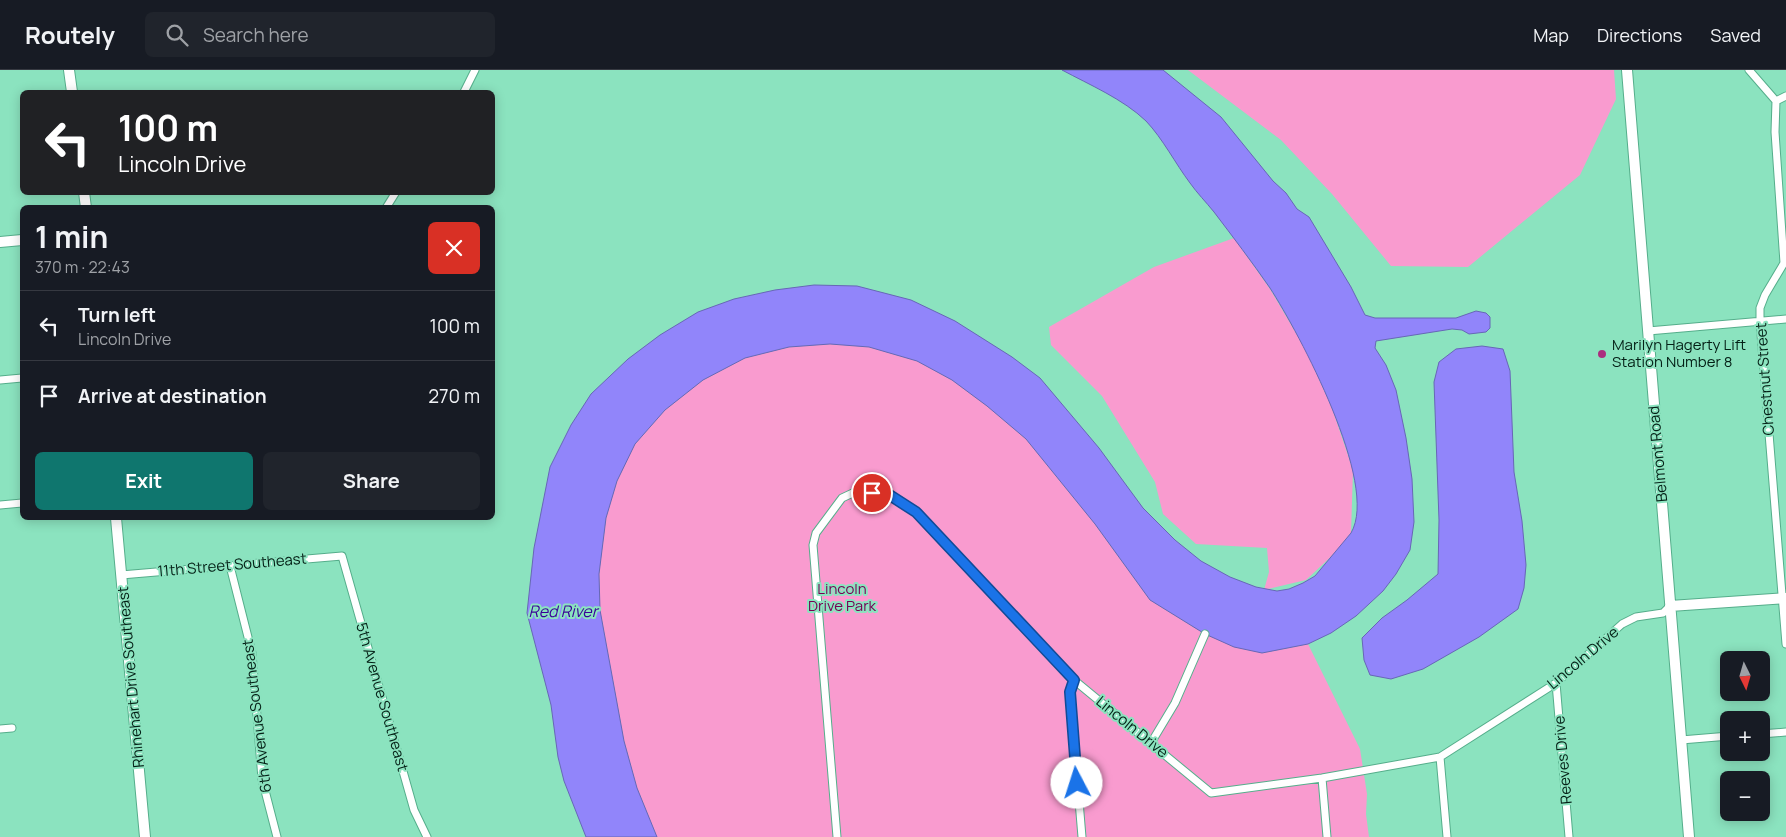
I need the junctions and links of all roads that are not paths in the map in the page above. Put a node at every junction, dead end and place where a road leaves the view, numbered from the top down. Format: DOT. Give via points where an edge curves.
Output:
graph roads {
  1 [pos="69,70"];
  2 [pos="476,70"];
  3 [pos="1627,70"];
  4 [pos="1749,70"];
  5 [pos="72,90"];
  6 [pos="465,90"];
  7 [pos="1786,96"];
  8 [pos="1776,101"];
  9 [pos="20,240"];
  10 [pos="0,242"];
  11 [pos="1785,263"];
  12 [pos="1786,319"];
  13 [pos="1760,322"];
  14 [pos="1648,332"];
  15 [pos="20,378"];
  16 [pos="0,380"];
  17 [pos="20,503"];
  18 [pos="0,505"];
  19 [pos="116,520"];
  20 [pos="342,556"];
  21 [pos="230,566"];
  22 [pos="121,576"];
  23 [pos="1784,598"];
  24 [pos="1670,606"];
  25 [pos="1205,634"];
  26 [pos="1786,644"];
  27 [pos="1074,680"];
  28 [pos="1556,683"];
  29 [pos="12,728"];
  30 [pos="0,729"];
  31 [pos="1786,732"];
  32 [pos="1770,733"];
  33 [pos="1720,737"];
  34 [pos="1681,740"];
  35 [pos="1151,743"];
  36 [pos="1440,757"];
  37 [pos="1322,778"];
  38 [pos="146,837"];
  39 [pos="278,837"];
  40 [pos="427,837"];
  41 [pos="837,837"];
  42 [pos="1082,837"];
  43 [pos="1327,837"];
  44 [pos="1447,837"];
  45 [pos="1569,837"];
  46 [pos="1689,837"];
  1 -- 5 [label="street"];
  2 -- 6 [label="street"];
  3 -- 14 [label="street, Belmont Road"];
  4 -- 8 [label="street"];
  7 -- 8 [label="street"];
  8 -- 11 [label="street, Chestnut Street" via="1775,132"];
  9 -- 10 [label="street"];
  11 -- 13 [label="street, Chestnut Street" via="1764,295"];
  12 -- 13 [label="street"];
  13 -- 14 [label="street"];
  13 -- 23 [label="street, Chestnut Street"];
  14 -- 24 [label="street, Belmont Road"];
  15 -- 16 [label="street"];
  17 -- 18 [label="street"];
  19 -- 22 [label="street, Rhinehart Drive Southeast"];
  20 -- 21 [label="street, 11th Street Southeast"];
  20 -- 40 [label="street, 5th Avenue Southeast" via="414,810"];
  21 -- 22 [label="street, 11th Street Southeast"];
  21 -- 39 [label="street, 6th Avenue Southeast" via="252,653 262,779"];
  22 -- 38 [label="street, Rhinehart Drive Southeast"];
  23 -- 24 [label="street"];
  23 -- 26 [label="street, Chestnut Street"];
  24 -- 28 [label="street, Lincoln Drive" via="1663,613 1636,617 1622,624"];
  24 -- 34 [label="street, Belmont Road"];
  25 -- 35 [label="street" via="1175,703"];
  27 -- 35 [label="street, Lincoln Drive"];
  27 -- 41 [label="street, Lincoln Drive" via="916,512 888,494 857,492 842,498 816,533 813,545"];
  27 -- 42 [label="street" via="1070,692"];
  28 -- 36 [label="street, Lincoln Drive"];
  28 -- 45 [label="street, Reeves Drive"];
  29 -- 30 [label="street"];
  31 -- 32 [label="street"];
  33 -- 34 [label="street"];
  34 -- 46 [label="street, Belmont Road"];
  35 -- 37 [label="street, Lincoln Drive" via="1211,793"];
  36 -- 37 [label="street, Lincoln Drive"];
  36 -- 44 [label="street"];
  37 -- 43 [label="street"];
}
